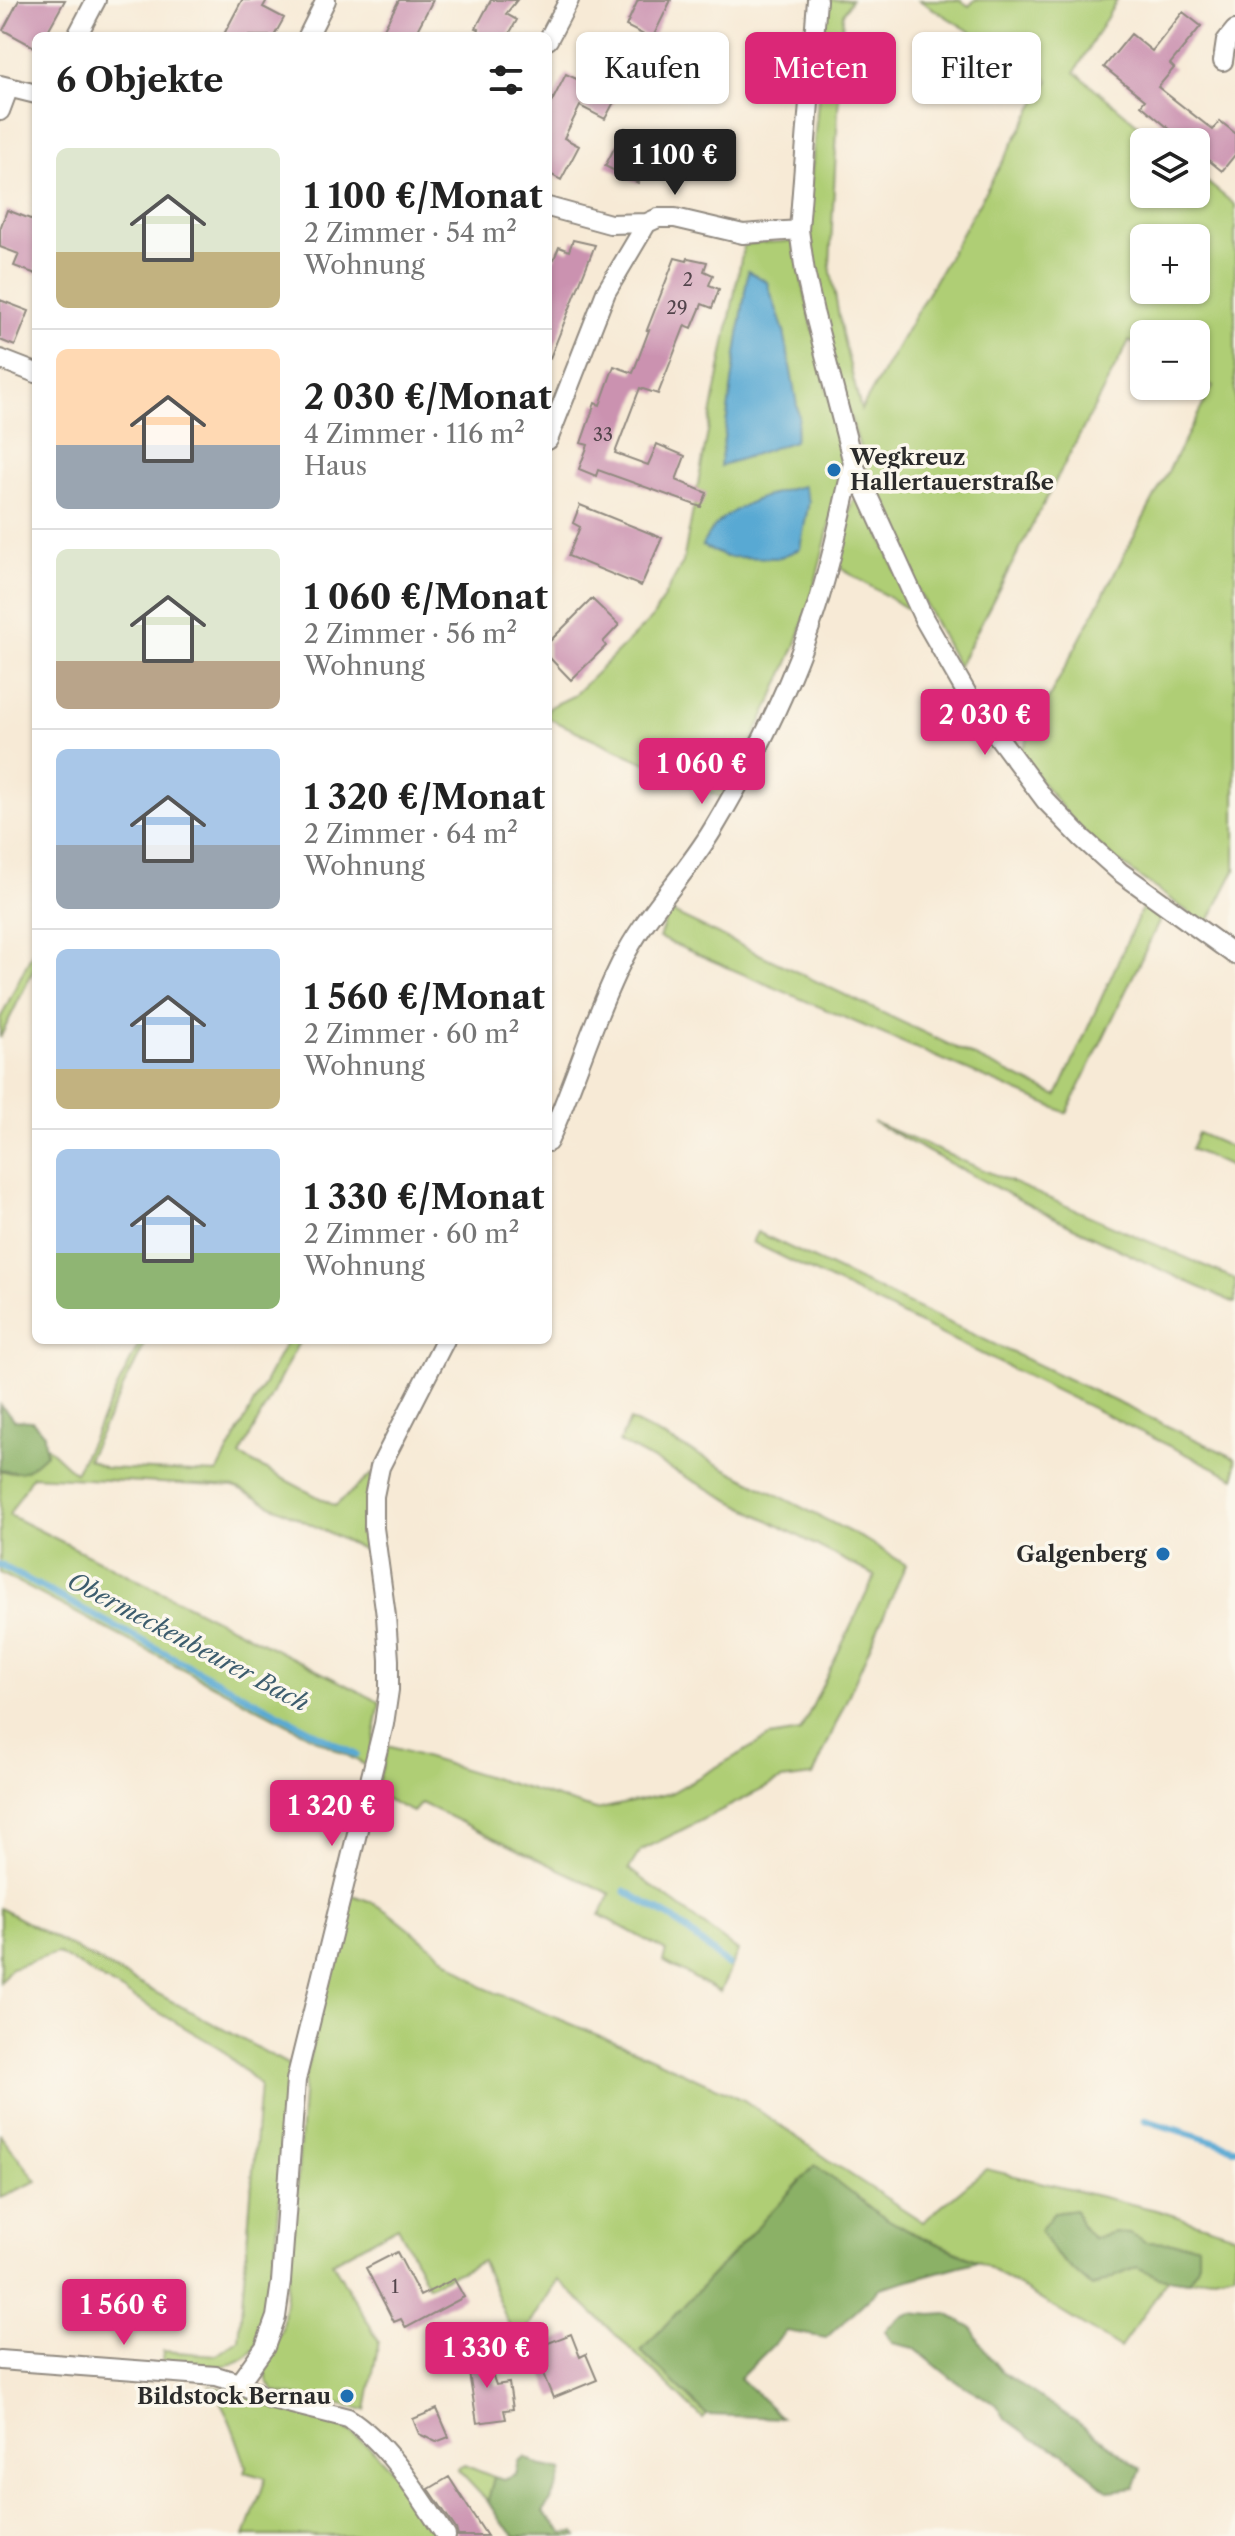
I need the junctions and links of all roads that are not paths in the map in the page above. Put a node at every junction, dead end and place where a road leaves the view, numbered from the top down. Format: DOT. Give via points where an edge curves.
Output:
graph roads {
  1 [pos="96,0"];
  2 [pos="326,0"];
  3 [pos="569,0"];
  4 [pos="817,0"];
  5 [pos="1235,30"];
  6 [pos="79,32"];
  7 [pos="310,32"];
  8 [pos="552,32"];
  9 [pos="1223,61"];
  10 [pos="4,86"];
  11 [pos="32,93"];
  12 [pos="0,111"];
  13 [pos="552,208"];
  14 [pos="647,223"];
  15 [pos="799,230"];
  16 [pos="0,359"];
  17 [pos="32,371"];
  18 [pos="552,430"];
  19 [pos="853,463"];
  20 [pos="1235,955"];
  21 [pos="552,1132"];
  22 [pos="443,1344"];
  23 [pos="0,2360"];
  24 [pos="239,2383"];
  25 [pos="446,2536"];
  1 -- 6 [label="street"];
  2 -- 7 [label="street"];
  3 -- 8 [label="street"];
  4 -- 15 [label="street"];
  5 -- 9 [label="street" via="1226,41"];
  10 -- 11 [label="street"];
  10 -- 12 [label="street"];
  13 -- 14 [label="street" via="610,224"];
  14 -- 15 [label="street" via="675,218 743,234"];
  14 -- 18 [label="street" via="606,292"];
  15 -- 19 [label="street"];
  16 -- 17 [label="street"];
  19 -- 20 [label="street" via="924,619 970,699 1037,790 1120,872"];
  19 -- 21 [label="street" via="825,580 782,693 707,839 621,962"];
  22 -- 24 [label="street" via="380,1467 374,1496 389,1660 384,1724 296,2080 276,2317 265,2347"];
  23 -- 24 [label="street" via="189,2373"];
  24 -- 25 [label="street" via="268,2398 359,2425 395,2464"];
}
